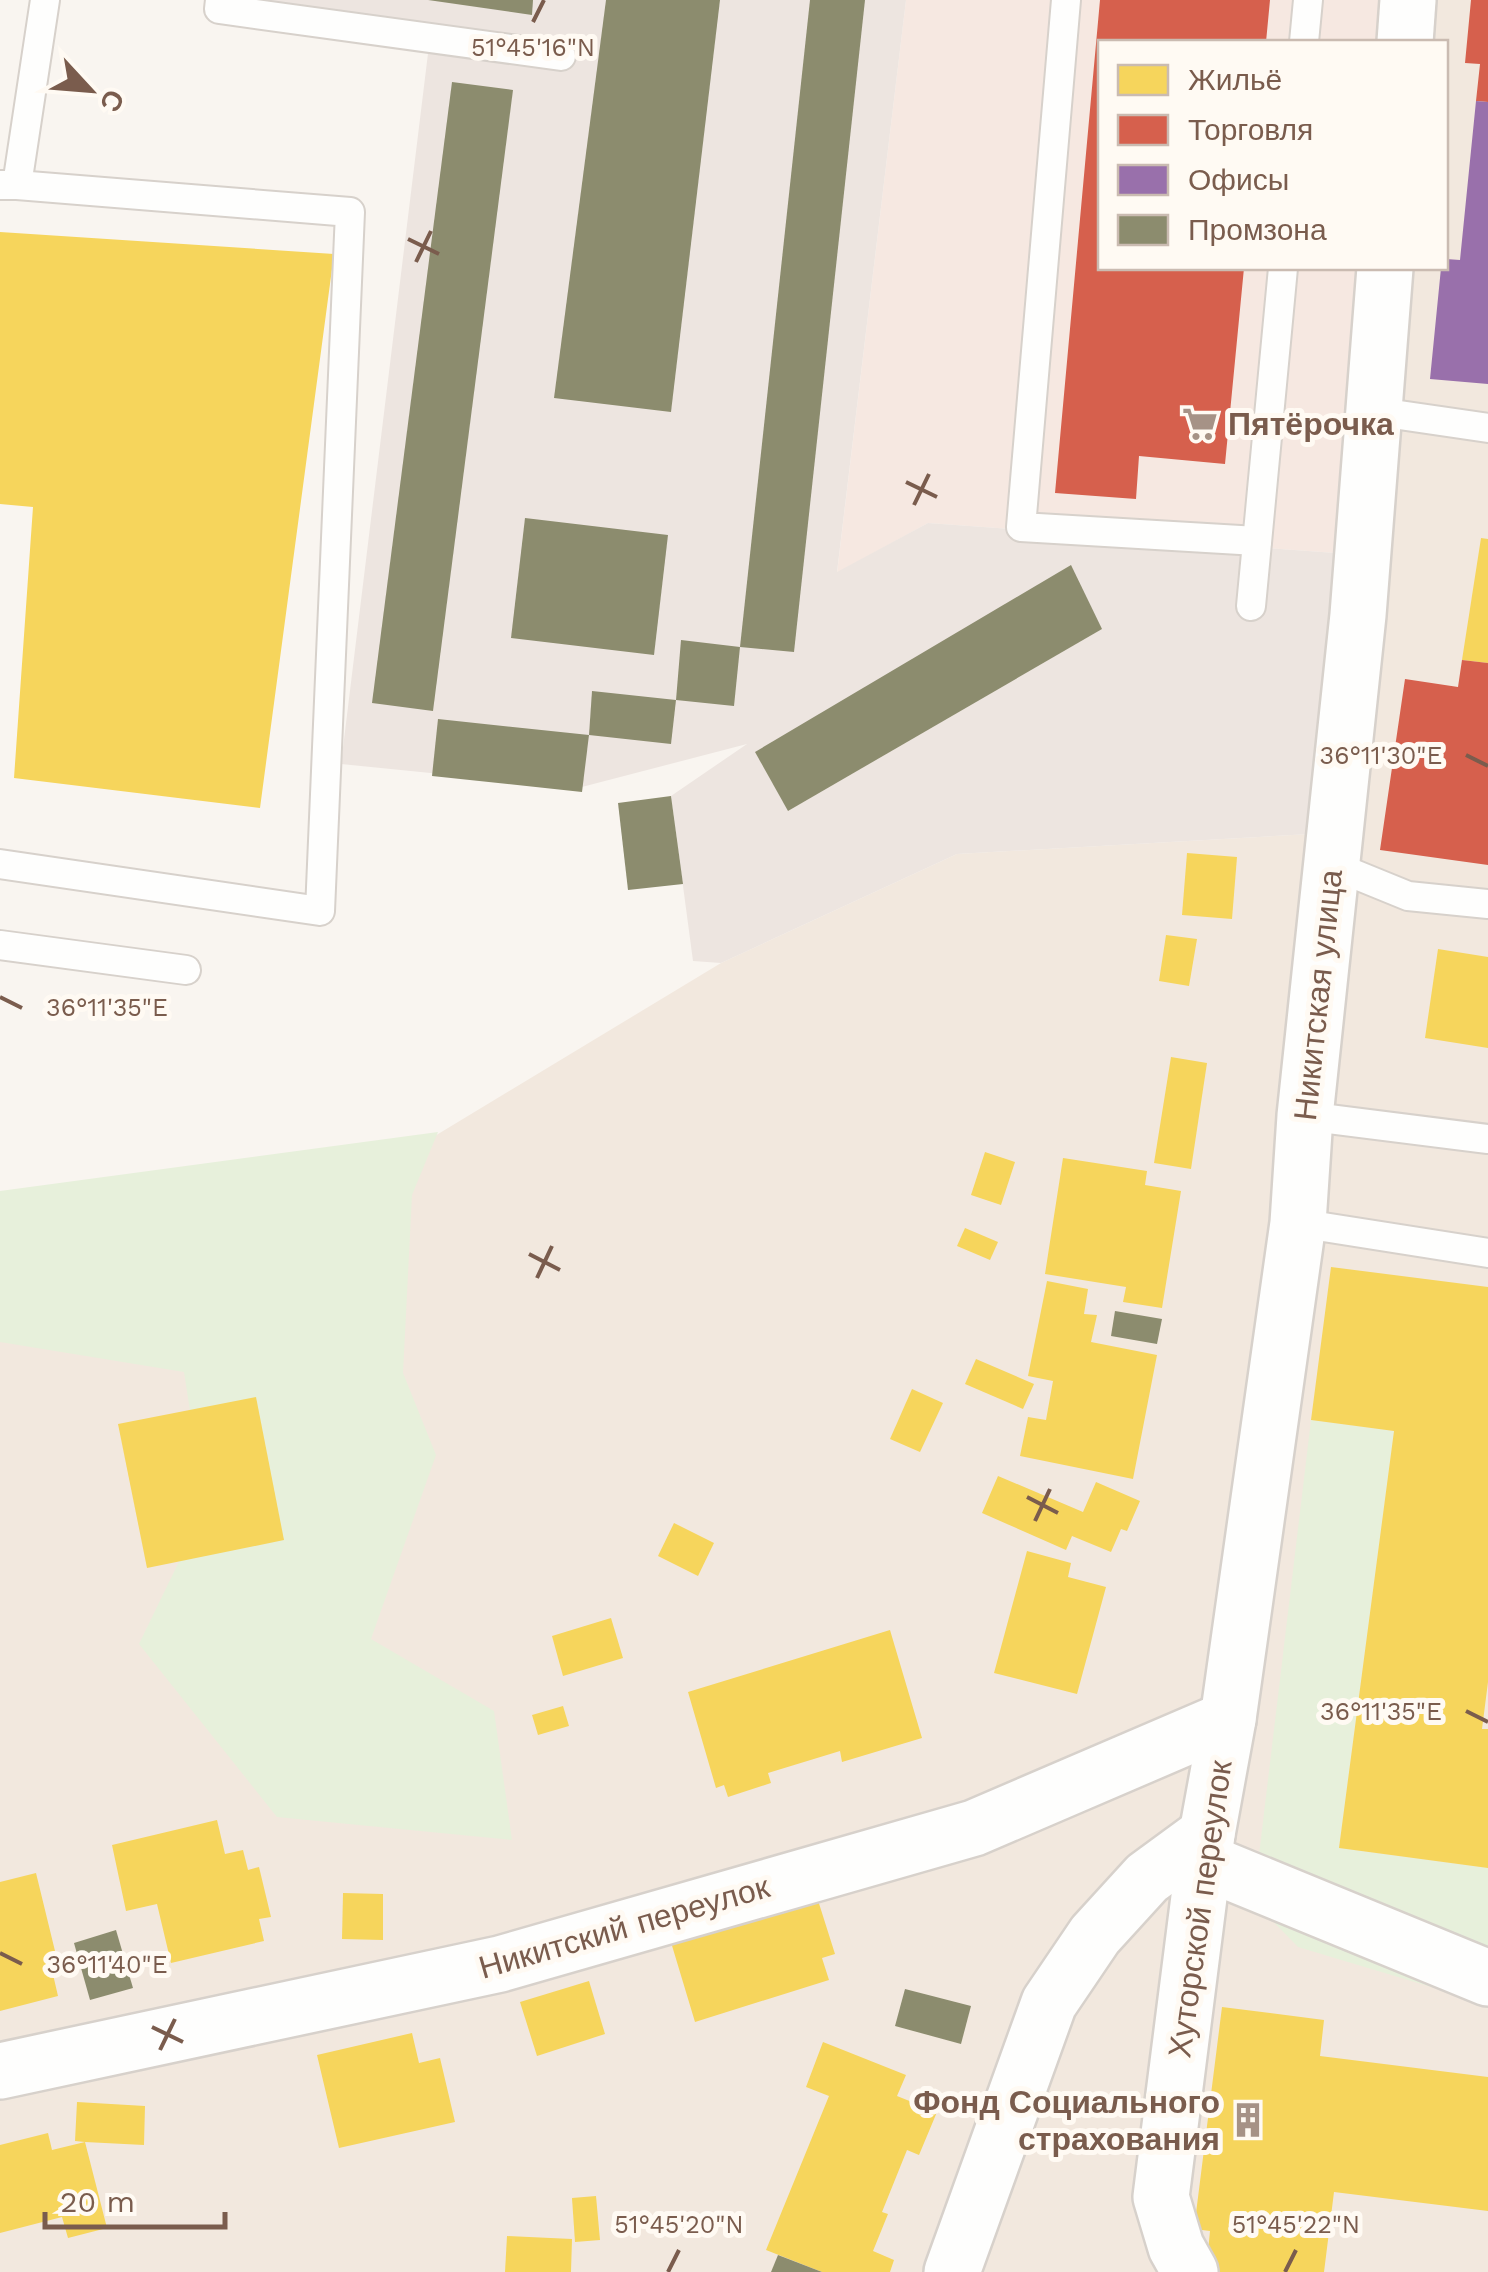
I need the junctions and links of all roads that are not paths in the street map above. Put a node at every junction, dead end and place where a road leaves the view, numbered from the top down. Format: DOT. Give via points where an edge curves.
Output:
graph roads {
  1 [pos="46,0"];
  2 [pos="220,0"];
  3 [pos="1066,0"];
  4 [pos="1308,0"];
  5 [pos="1408,0"];
  6 [pos="1304,40"];
  7 [pos="1404,40"];
  8 [pos="561,56"];
  9 [pos="8,185"];
  10 [pos="1283,270"];
  11 [pos="1385,270"];
  12 [pos="1372,412"];
  13 [pos="1488,428"];
  14 [pos="1257,541"];
  15 [pos="1251,606"];
  16 [pos="0,864"];
  17 [pos="1332,865"];
  18 [pos="1488,904"];
  19 [pos="0,945"];
  20 [pos="186,970"];
  21 [pos="1305,1116"];
  22 [pos="1488,1139"];
  23 [pos="1298,1223"];
  24 [pos="1488,1253"];
  25 [pos="1228,1719"];
  26 [pos="1205,1847"];
  27 [pos="1488,1978"];
  28 [pos="0,2072"];
  29 [pos="952,2272"];
  30 [pos="1190,2272"];
  1 -- 9 [label="lane"];
  2 -- 8 [label="lane" via="219,9"];
  3 -- 14 [label="lane" via="1020,527"];
  4 -- 6 [label="lane"];
  5 -- 7 [label="street"];
  9 -- 16 [label="lane" via="350,212 320,912"];
  10 -- 14 [label="lane"];
  11 -- 12 [label="street, Никитская улица"];
  12 -- 13 [label="lane"];
  12 -- 17 [label="street, Никитская улица"];
  14 -- 15 [label="lane"];
  17 -- 18 [label="lane" via="1408,896"];
  17 -- 21 [label="street, Никитская улица"];
  19 -- 20 [label="lane"];
  21 -- 22 [label="lane"];
  21 -- 23 [label="street, Никитская улица"];
  23 -- 24 [label="lane"];
  23 -- 25 [label="street, Никитская улица"];
  25 -- 26 [label="street, Хуторской переулок"];
  25 -- 28 [label="street, Никитский переулок" via="936,1839 500,1964"];
  26 -- 27 [label="street"];
  26 -- 29 [label="street" via="1147,1878 1095,1935 1049,2003"];
  26 -- 30 [label="street, Хуторской переулок" via="1161,2198"];
}
